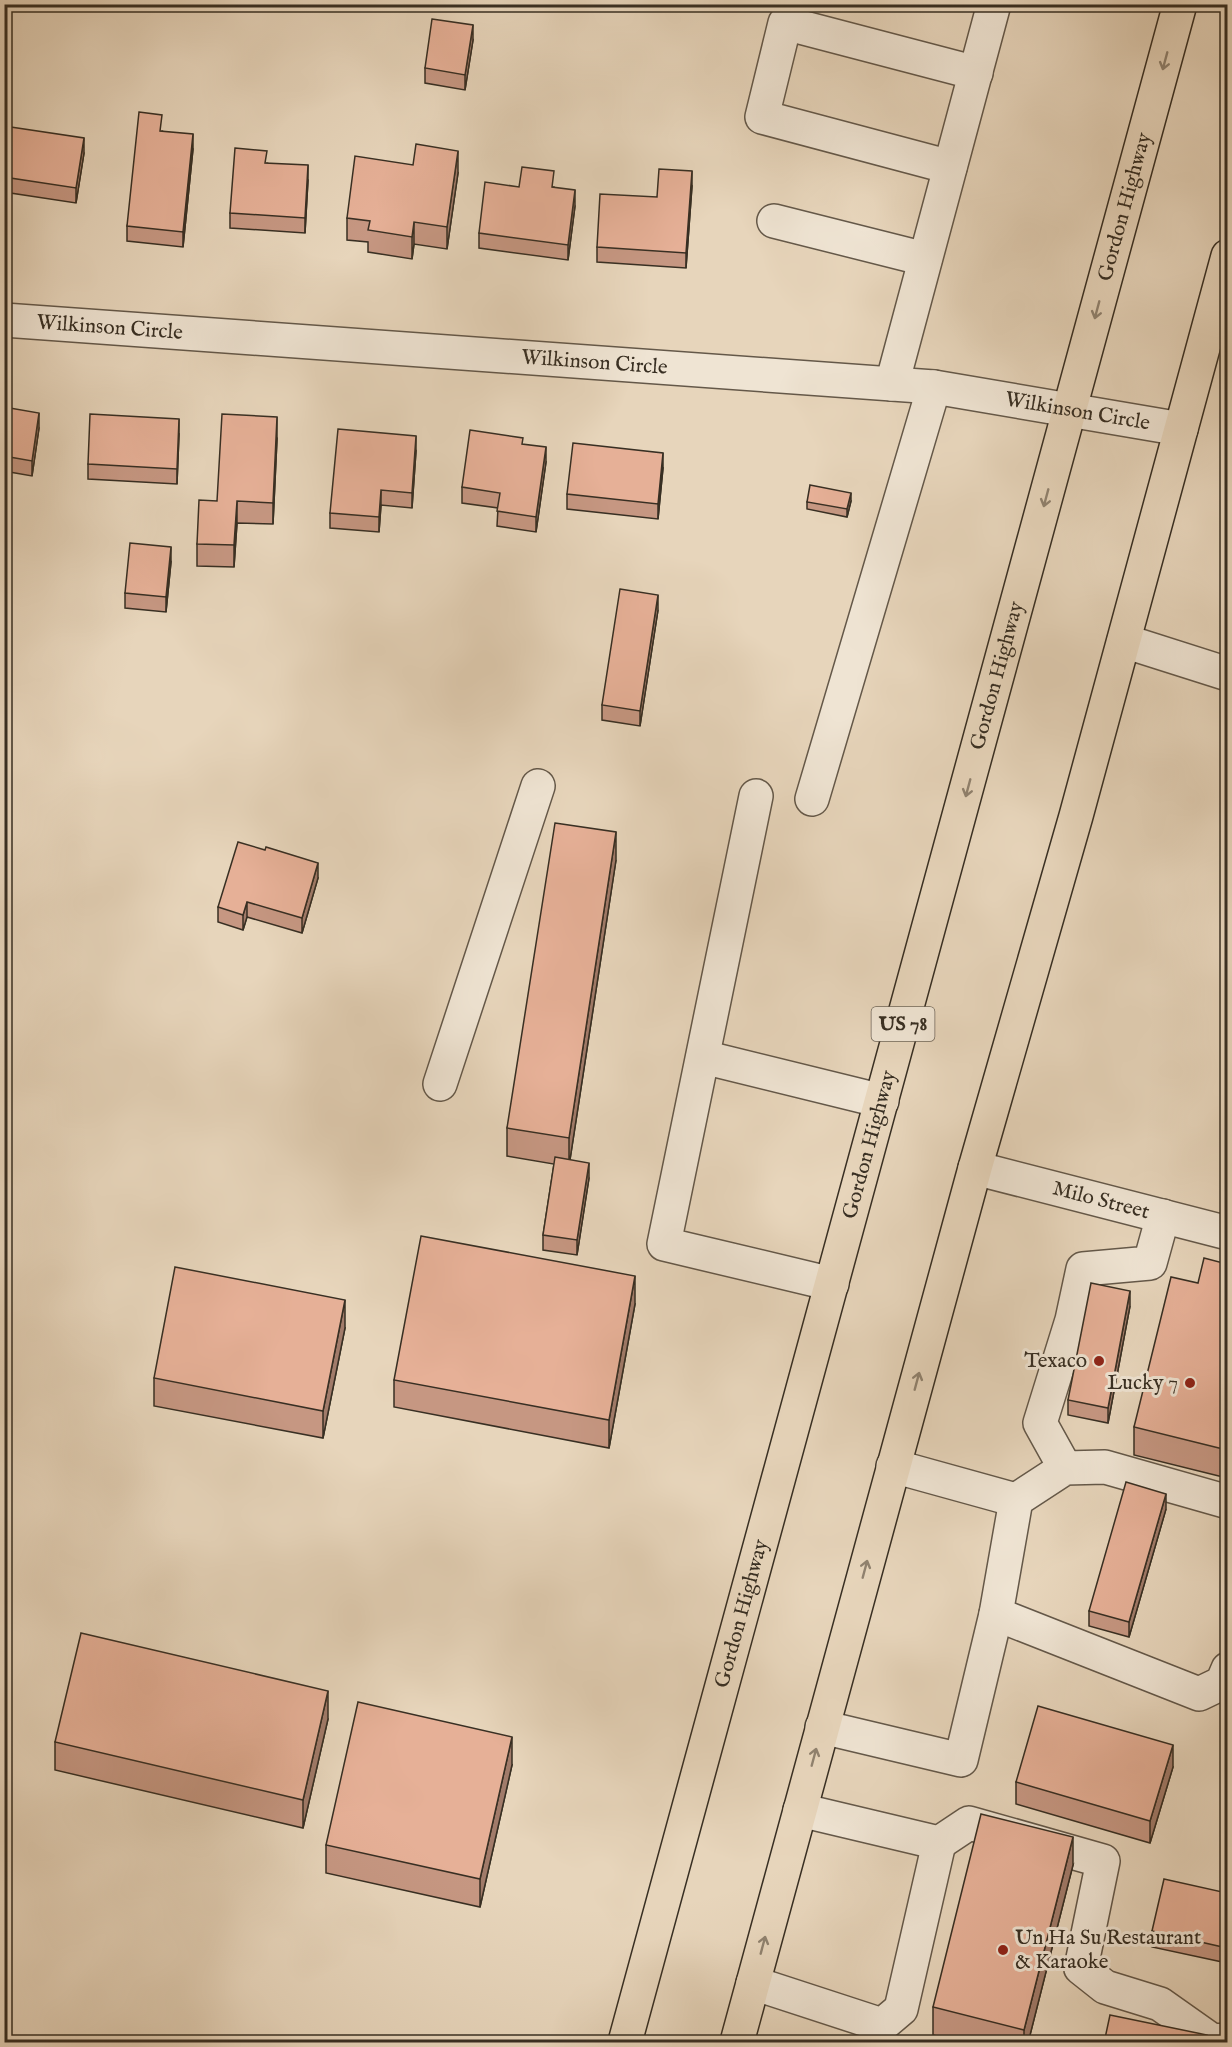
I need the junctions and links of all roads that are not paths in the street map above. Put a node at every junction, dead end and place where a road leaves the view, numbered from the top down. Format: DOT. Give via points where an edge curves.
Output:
graph roads {
  1 [pos="994,4"];
  2 [pos="1180,4"];
  3 [pos="786,14"];
  4 [pos="976,73"];
  5 [pos="950,167"];
  6 [pos="774,221"];
  7 [pos="1227,256"];
  8 [pos="925,259"];
  9 [pos="4,320"];
  10 [pos="892,384"];
  11 [pos="934,387"];
  12 [pos="1069,411"];
  13 [pos="1181,429"];
  14 [pos="1124,641"];
  15 [pos="1227,674"];
  16 [pos="538,786"];
  17 [pos="756,796"];
  18 [pos="812,799"];
  19 [pos="703,1056"];
  20 [pos="440,1084"];
  21 [pos="882,1101"];
  22 [pos="975,1168"];
  23 [pos="1163,1216"];
  24 [pos="1227,1233"];
  25 [pos="832,1284"];
  26 [pos="893,1466"];
  27 [pos="1065,1468"];
  28 [pos="1016,1500"];
  29 [pos="1227,1502"];
  30 [pos="996,1614"];
  31 [pos="1227,1669"];
  32 [pos="822,1727"];
  33 [pos="800,1810"];
  34 [pos="939,1843"];
  35 [pos="753,1983"];
  36 [pos="1227,2042"];
  37 [pos="625,2043"];
  38 [pos="737,2043"];
  1 -- 4 [label="street"];
  2 -- 12 [label="highway, Gordon Highway / US 78, one-way"];
  3 -- 4 [label="street"];
  3 -- 5 [label="street" via="762,117"];
  4 -- 5 [label="street"];
  5 -- 8 [label="street"];
  6 -- 8 [label="street"];
  7 -- 13 [label="highway"];
  8 -- 10 [label="street"];
  9 -- 10 [label="street, Wilkinson Circle"];
  10 -- 11 [label="street, Wilkinson Circle"];
  11 -- 12 [label="street, Wilkinson Circle"];
  11 -- 18 [label="street"];
  12 -- 13 [label="street, Wilkinson Circle"];
  12 -- 21 [label="highway, Gordon Highway / US 78, one-way"];
  13 -- 14 [label="highway"];
  14 -- 15 [label="street"];
  14 -- 22 [label="highway"];
  16 -- 20 [label="street"];
  17 -- 19 [label="street"];
  19 -- 21 [label="street"];
  19 -- 25 [label="street" via="664,1244"];
  21 -- 25 [label="highway, Gordon Highway / US 78"];
  22 -- 23 [label="street, Milo Street"];
  26 -- 22 [label="highway, one-way"];
  23 -- 24 [label="street, Milo Street"];
  23 -- 27 [label="street" via="1150,1263 1083,1269 1072,1320 1040,1423"];
  25 -- 37 [label="highway, Gordon Highway / US 78"];
  26 -- 28 [label="street"];
  32 -- 26 [label="highway, one-way"];
  27 -- 28 [label="street"];
  27 -- 29 [label="street" via="1105,1467"];
  28 -- 30 [label="street"];
  30 -- 31 [label="street" via="1199,1694 1222,1683"];
  30 -- 32 [label="street" via="961,1760"];
  33 -- 32 [label="highway, one-way"];
  33 -- 34 [label="street"];
  35 -- 33 [label="highway, one-way"];
  34 -- 35 [label="street" via="901,2008 882,2025"];
  34 -- 36 [label="street" via="969,1823 1104,1861 1081,1968 1105,1987 1160,2004 1211,2040"];
  35 -- 38 [label="highway"];
}
